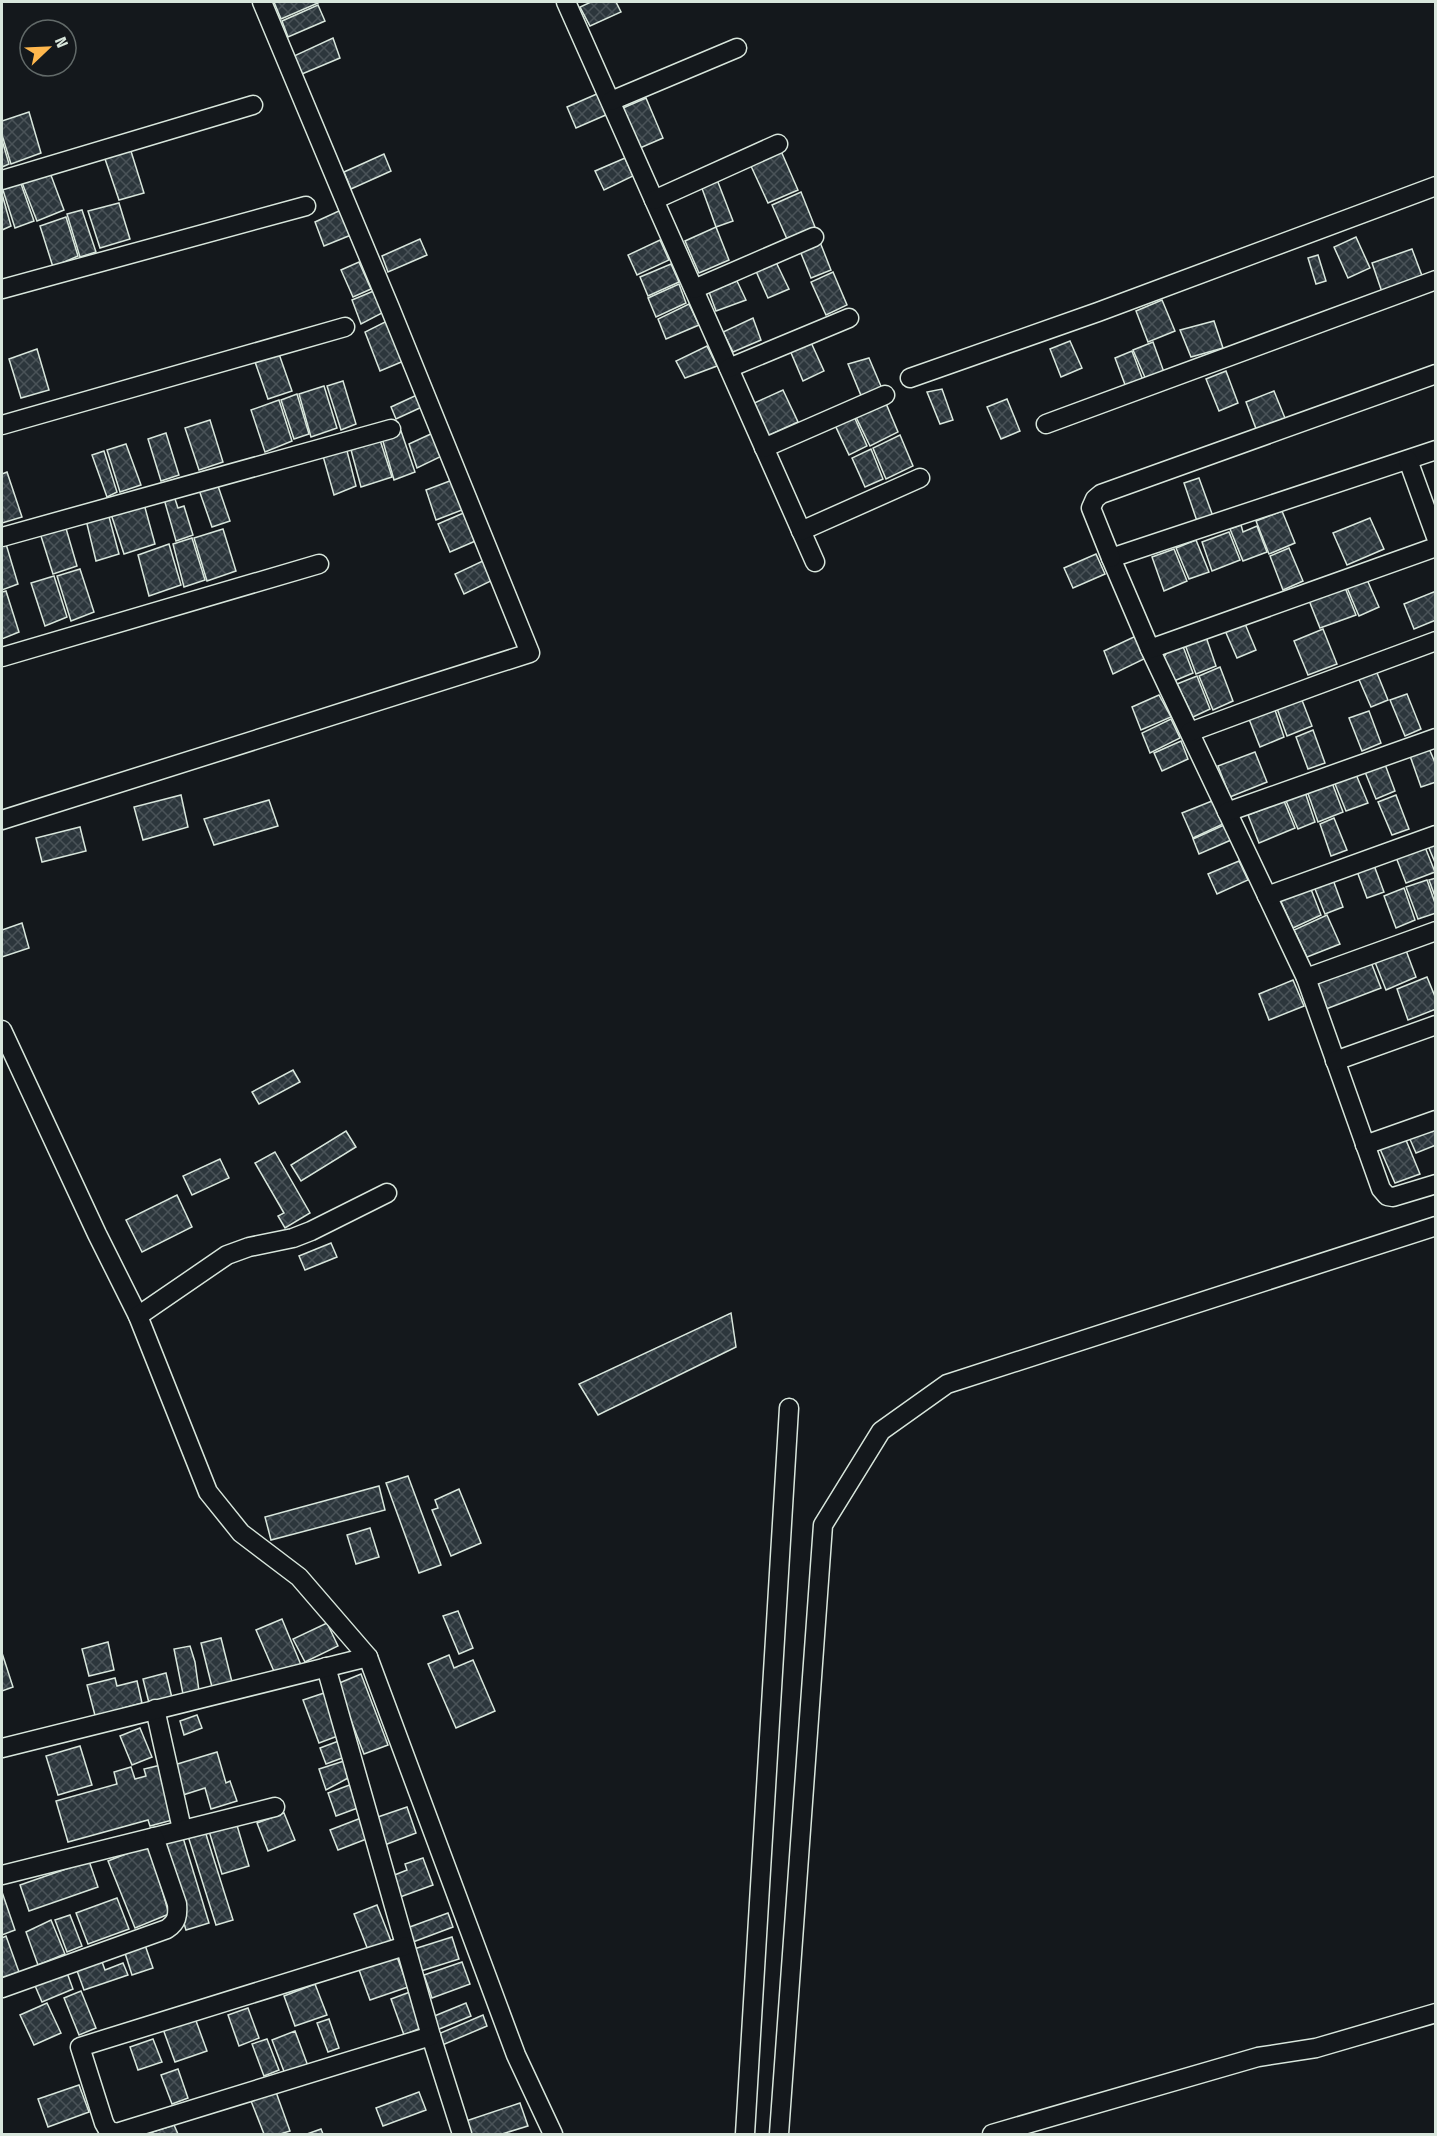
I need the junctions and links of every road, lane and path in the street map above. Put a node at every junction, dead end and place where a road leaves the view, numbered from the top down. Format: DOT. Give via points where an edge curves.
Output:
graph roads {
  1 [pos="262,2"];
  2 [pos="572,3"];
  3 [pos="737,48"];
  4 [pos="611,101"];
  5 [pos="253,105"];
  6 [pos="777,144"];
  7 [pos="2,180"];
  8 [pos="1436,186"];
  9 [pos="654,200"];
  10 [pos="306,206"];
  11 [pos="814,237"];
  12 [pos="1436,280"];
  13 [pos="2,289"];
  14 [pos="694,289"];
  15 [pos="849,318"];
  16 [pos="345,327"];
  17 [pos="729,368"];
  18 [pos="1436,374"];
  19 [pos="910,378"];
  20 [pos="885,395"];
  21 [pos="1046,424"];
  22 [pos="2,426"];
  23 [pos="391,429"];
  24 [pos="764,448"];
  25 [pos="1436,450"];
  26 [pos="1408,460"];
  27 [pos="920,478"];
  28 [pos="801,531"];
  29 [pos="2,537"];
  30 [pos="1436,537"];
  31 [pos="1436,547"];
  32 [pos="1111,558"];
  33 [pos="815,562"];
  34 [pos="319,564"];
  35 [pos="1436,641"];
  36 [pos="1150,649"];
  37 [pos="2,657"];
  38 [pos="1190,732"];
  39 [pos="1436,738"];
  40 [pos="1227,812"];
  41 [pos="2,820"];
  42 [pos="1436,835"];
  43 [pos="1267,896"];
  44 [pos="1436,931"];
  45 [pos="1306,978"];
  46 [pos="1436,1025"];
  47 [pos="2,1030"];
  48 [pos="1335,1061"];
  49 [pos="1436,1120"];
  50 [pos="1365,1145"];
  51 [pos="1436,1184"];
  52 [pos="387,1193"];
  53 [pos="1436,1226"];
  54 [pos="138,1316"];
  55 [pos="789,1408"];
  56 [pos="368,1657"];
  57 [pos="326,1667"];
  58 [pos="155,1709"];
  59 [pos="2,1748"];
  60 [pos="275,1807"];
  61 [pos="182,1829"];
  62 [pos="154,1837"];
  63 [pos="2,1875"];
  64 [pos="405,1946"];
  65 [pos="2,1988"];
  66 [pos="1436,2013"];
  67 [pos="431,2036"];
  68 [pos="462,2134"];
  69 [pos="554,2134"];
  70 [pos="745,2134"];
  71 [pos="779,2134"];
  72 [pos="992,2134"];
  1 -- 41 [label="street" via="530,653"];
  2 -- 4 [label="street"];
  3 -- 4 [label="street"];
  4 -- 9 [label="street"];
  5 -- 7 [label="street"];
  6 -- 9 [label="street"];
  8 -- 19 [label="street"];
  9 -- 14 [label="street"];
  10 -- 13 [label="street"];
  11 -- 14 [label="street"];
  12 -- 21 [label="street"];
  14 -- 17 [label="street"];
  15 -- 17 [label="street"];
  16 -- 22 [label="street"];
  17 -- 24 [label="street"];
  18 -- 32 [label="street" via="1101,494 1091,508"];
  20 -- 24 [label="street"];
  23 -- 29 [label="street"];
  24 -- 28 [label="street"];
  25 -- 26 [label="street"];
  26 -- 30 [label="street"];
  26 -- 32 [label="street"];
  27 -- 28 [label="street"];
  28 -- 33 [label="street"];
  31 -- 36 [label="street"];
  32 -- 36 [label="street"];
  34 -- 37 [label="street"];
  35 -- 38 [label="street"];
  36 -- 38 [label="street"];
  38 -- 40 [label="street"];
  39 -- 40 [label="street"];
  40 -- 43 [label="street"];
  42 -- 43 [label="street"];
  43 -- 45 [label="street"];
  44 -- 45 [label="street"];
  45 -- 48 [label="street"];
  46 -- 48 [label="street"];
  47 -- 54 [label="street"];
  48 -- 50 [label="street"];
  49 -- 50 [label="street"];
  50 -- 51 [label="street" via="1387,1196"];
  52 -- 54 [label="street" via="302,1234 227,1255"];
  53 -- 71 [label="street" via="947,1384 881,1431 823,1526"];
  54 -- 56 [label="street" via="208,1492 241,1533 299,1576"];
  55 -- 70 [label="street"];
  56 -- 57 [label="street"];
  56 -- 69 [label="street" via="516,2055"];
  57 -- 58 [label="street"];
  57 -- 64 [label="street"];
  58 -- 59 [label="street"];
  58 -- 61 [label="street"];
  60 -- 61 [label="street"];
  61 -- 62 [label="street"];
  62 -- 63 [label="street"];
  62 -- 65 [label="street" via="177,1904 175,1924"];
  64 -- 67 [label="street"];
  64 -- 67 [label="street" via="80,2047 104,2123 116,2133"];
  66 -- 72 [label="street" via="1316,2048 1258,2057"];
  67 -- 68 [label="street"];
}
